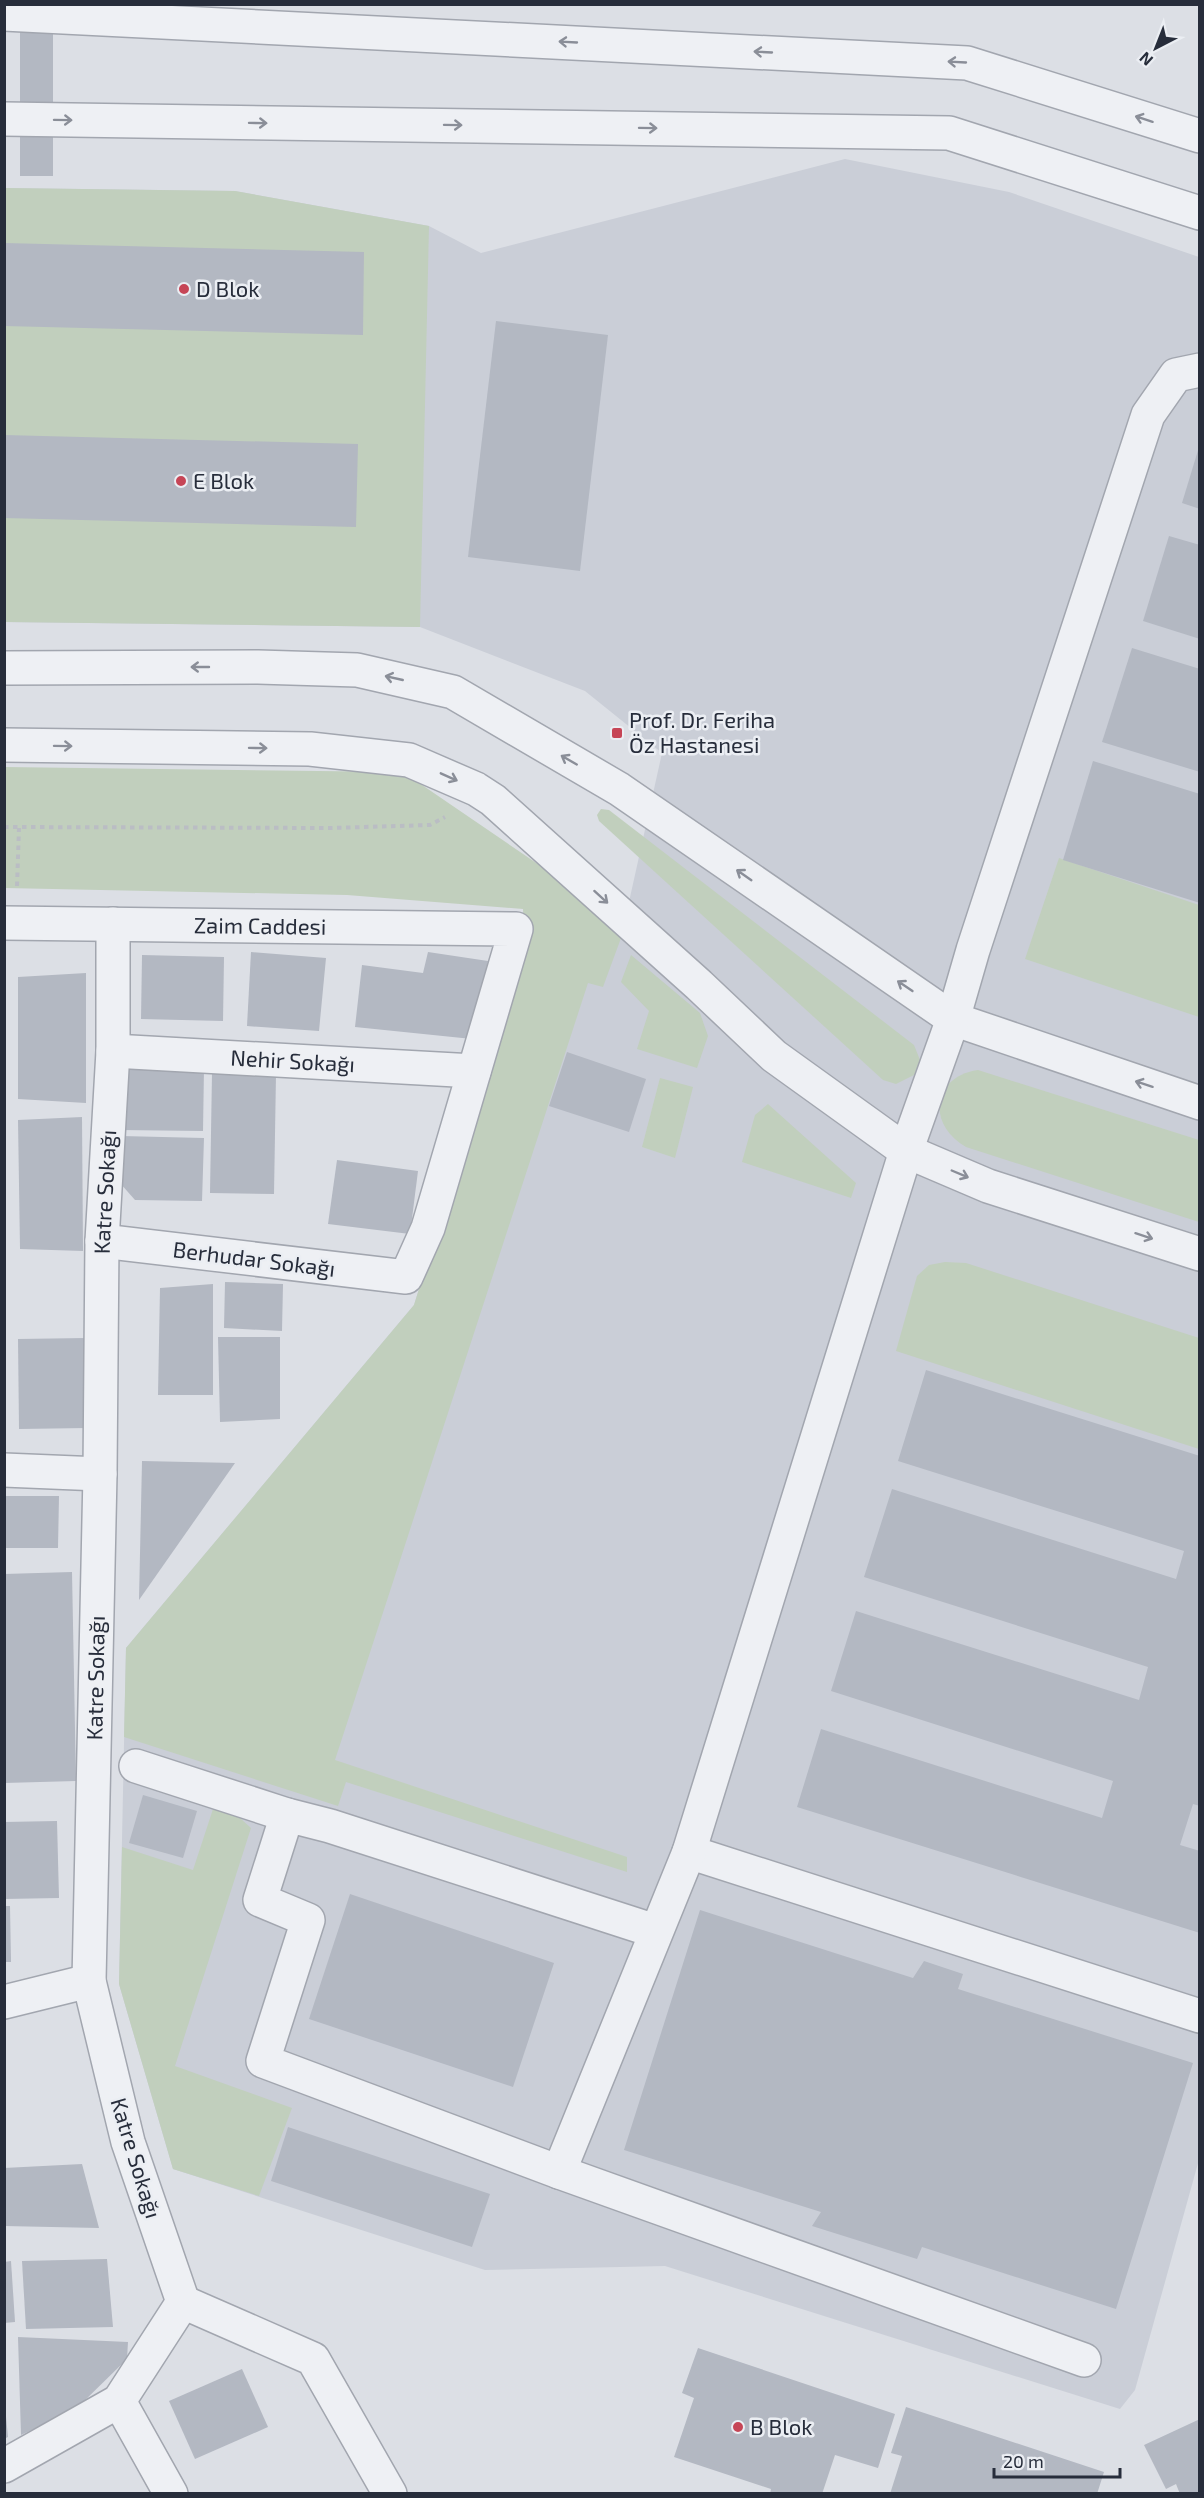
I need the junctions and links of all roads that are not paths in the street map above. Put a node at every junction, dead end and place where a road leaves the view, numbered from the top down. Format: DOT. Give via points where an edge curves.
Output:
graph roads {
  1 [pos="4,14"];
  2 [pos="4,119"];
  3 [pos="1200,136"];
  4 [pos="1200,213"];
  5 [pos="1200,370"];
  6 [pos="4,668"];
  7 [pos="4,745"];
  8 [pos="10,923"];
  9 [pos="114,924"];
  10 [pos="953,1019"];
  11 [pos="113,1052"];
  12 [pos="474,1071"];
  13 [pos="1200,1102"];
  14 [pos="906,1151"];
  15 [pos="102,1241"];
  16 [pos="1200,1254"];
  17 [pos="4,1470"];
  18 [pos="100,1474"];
  19 [pos="136,1766"];
  20 [pos="287,1815"];
  21 [pos="688,1852"];
  22 [pos="655,1931"];
  23 [pos="89,1981"];
  24 [pos="4,2002"];
  25 [pos="1200,2016"];
  26 [pos="559,2172"];
  27 [pos="183,2302"];
  28 [pos="1084,2360"];
  29 [pos="119,2401"];
  30 [pos="4,2466"];
  31 [pos="171,2493"];
  32 [pos="390,2493"];
  3 -- 1 [label="street, one-way" via="967,63"];
  2 -- 4 [label="street, one-way" via="949,133"];
  5 -- 10 [label="street" via="1176,375 1148,415"];
  10 -- 6 [label="street, one-way" via="619,789 453,692 357,670"];
  7 -- 14 [label="street, one-way" via="310,749 409,760 476,789 493,800 774,1056"];
  8 -- 9 [label="street, Zaim Caddesi"];
  9 -- 11 [label="street, Katre Sokağı"];
  9 -- 12 [label="street, Zaim Caddesi" via="516,929"];
  13 -- 10 [label="street, one-way"];
  10 -- 14 [label="street"];
  11 -- 12 [label="street, Nehir Sokağı"];
  11 -- 15 [label="street, Katre Sokağı"];
  12 -- 15 [label="street, Berhudar Sokağı" via="428,1228 406,1277"];
  14 -- 16 [label="street, one-way" via="988,1186"];
  14 -- 21 [label="street"];
  15 -- 18 [label="street, Katre Sokağı"];
  17 -- 18 [label="street"];
  18 -- 23 [label="street, Katre Sokağı"];
  19 -- 20 [label="street"];
  20 -- 22 [label="street"];
  20 -- 26 [label="street" via="260,1900 308,1920 263,2061"];
  21 -- 22 [label="street"];
  21 -- 25 [label="street"];
  22 -- 26 [label="street"];
  23 -- 24 [label="street"];
  23 -- 27 [label="street, Katre Sokağı" via="128,2142"];
  26 -- 28 [label="street"];
  27 -- 29 [label="street"];
  27 -- 32 [label="street" via="313,2359"];
  29 -- 30 [label="street"];
  29 -- 31 [label="street"];
}
